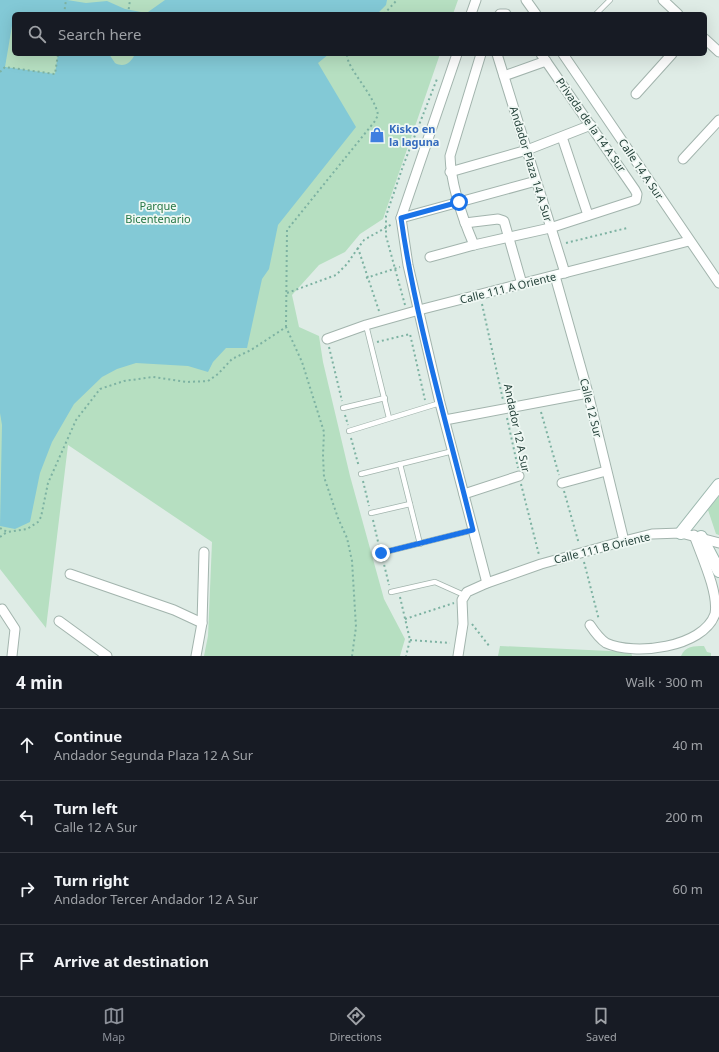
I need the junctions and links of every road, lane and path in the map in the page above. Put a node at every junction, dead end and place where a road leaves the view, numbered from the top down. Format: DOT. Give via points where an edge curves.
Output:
graph roads {
  1 [pos="66,0"];
  2 [pos="130,0"];
  3 [pos="398,0"];
  4 [pos="476,0"];
  5 [pos="526,0"];
  6 [pos="610,0"];
  7 [pos="663,0"];
  8 [pos="64,12"];
  9 [pos="128,12"];
  10 [pos="386,12"];
  11 [pos="472,12"];
  12 [pos="535,12"];
  13 [pos="598,12"];
  14 [pos="674,12"];
  15 [pos="707,41"];
  16 [pos="719,52"];
  17 [pos="58,56"];
  18 [pos="348,56"];
  19 [pos="456,56"];
  20 [pos="480,56"];
  21 [pos="498,56"];
  22 [pos="564,56"];
  23 [pos="670,56"];
  24 [pos="544,58"];
  25 [pos="0,72"];
  26 [pos="504,76"];
  27 [pos="636,94"];
  28 [pos="719,120"];
  29 [pos="591,125"];
  30 [pos="562,137"];
  31 [pos="527,150"];
  32 [pos="683,159"];
  33 [pos="450,172"];
  34 [pos="536,181"];
  35 [pos="459,202"];
  36 [pos="588,215"];
  37 [pos="401,218"];
  38 [pos="465,223"];
  39 [pos="550,228"];
  40 [pos="626,228"];
  41 [pos="510,238"];
  42 [pos="689,241"];
  43 [pos="570,243"];
  44 [pos="474,245"];
  45 [pos="358,248"];
  46 [pos="430,257"];
  47 [pos="408,265"];
  48 [pos="565,273"];
  49 [pos="554,276"];
  50 [pos="366,278"];
  51 [pos="719,283"];
  52 [pos="522,284"];
  53 [pos="287,293"];
  54 [pos="480,295"];
  55 [pos="419,310"];
  56 [pos="382,320"];
  57 [pos="366,325"];
  58 [pos="286,327"];
  59 [pos="327,339"];
  60 [pos="371,344"];
  61 [pos="588,393"];
  62 [pos="385,398"];
  63 [pos="440,403"];
  64 [pos="426,407"];
  65 [pos="343,408"];
  66 [pos="505,409"];
  67 [pos="389,418"];
  68 [pos="445,420"];
  69 [pos="349,431"];
  70 [pos="453,451"];
  71 [pos="400,464"];
  72 [pos="606,471"];
  73 [pos="361,474"];
  74 [pos="519,476"];
  75 [pos="562,483"];
  76 [pos="719,485"];
  77 [pos="464,494"];
  78 [pos="410,504"];
  79 [pos="371,514"];
  80 [pos="0,528"];
  81 [pos="473,530"];
  82 [pos="7,532"];
  83 [pos="681,533"];
  84 [pos="697,536"];
  85 [pos="0,537"];
  86 [pos="624,541"];
  87 [pos="719,543"];
  88 [pos="420,544"];
  89 [pos="204,552"];
  90 [pos="582,552"];
  91 [pos="381,553"];
  92 [pos="541,564"];
  93 [pos="719,571"];
  94 [pos="70,574"];
  95 [pos="487,583"];
  96 [pos="398,590"];
  97 [pos="391,592"];
  98 [pos="463,597"];
  99 [pos="2,609"];
  100 [pos="405,619"];
  101 [pos="59,621"];
  102 [pos="202,623"];
  103 [pos="463,624"];
  104 [pos="590,625"];
  105 [pos="410,640"];
  106 [pos="605,642"];
  107 [pos="461,644"];
  108 [pos="490,646"];
  109 [pos="12,656"];
  110 [pos="107,656"];
  111 [pos="196,656"];
  112 [pos="352,656"];
  113 [pos="406,656"];
  114 [pos="458,656"];
  1 -- 8 [label="path"];
  2 -- 9 [label="path"];
  3 -- 10 [label="path"];
  4 -- 11 [label="street"];
  5 -- 12 [label="street"];
  6 -- 13 [label="lane"];
  7 -- 14 [label="street"];
  15 -- 16 [label="street"];
  17 -- 25 [label="path" via="55,74 5,67"];
  18 -- 53 [label="path" via="371,96 378,115 287,230"];
  19 -- 37 [label="street"];
  20 -- 33 [label="street" via="451,151"];
  21 -- 26 [label="street, Andador Plaza 14 A Sur"];
  22 -- 42 [label="street, Calle 14 A Sur"];
  23 -- 27 [label="street"];
  24 -- 26 [label="street"];
  24 -- 29 [label="street, Privada de la 14 A Sur"];
  26 -- 31 [label="street, Andador Plaza 14 A Sur"];
  28 -- 32 [label="street"];
  29 -- 30 [label="street"];
  29 -- 36 [label="street, Privada de la 14 A Sur" via="638,197 634,202"];
  30 -- 31 [label="street"];
  30 -- 36 [label="street"];
  31 -- 33 [label="street"];
  31 -- 34 [label="street, Andador Plaza 14 A Sur"];
  33 -- 35 [label="street"];
  34 -- 35 [label="street"];
  34 -- 39 [label="street, Andador Plaza 14 A Sur"];
  35 -- 37 [label="street"];
  35 -- 38 [label="street"];
  36 -- 39 [label="street"];
  37 -- 45 [label="path" via="364,240"];
  37 -- 47 [label="street"];
  38 -- 41 [label="street" via="503,220"];
  38 -- 44 [label="street"];
  39 -- 41 [label="street"];
  39 -- 48 [label="street, Andador Plaza 14 A Sur"];
  40 -- 43 [label="path"];
  41 -- 44 [label="street"];
  41 -- 52 [label="street"];
  42 -- 48 [label="street, Calle 111 A Oriente"];
  42 -- 51 [label="street, Calle 14 A Sur"];
  44 -- 46 [label="street"];
  45 -- 50 [label="path"];
  45 -- 53 [label="path" via="336,275"];
  47 -- 50 [label="path"];
  47 -- 55 [label="street"];
  48 -- 49 [label="street, Calle 111 A Oriente"];
  49 -- 52 [label="street, Calle 111 A Oriente"];
  49 -- 61 [label="street, Calle 12 Sur"];
  50 -- 56 [label="path"];
  52 -- 54 [label="street, Calle 111 A Oriente"];
  53 -- 58 [label="path"];
  54 -- 55 [label="street, Calle 111 A Oriente"];
  54 -- 66 [label="path, Andador 12 A Sur"];
  55 -- 56 [label="street, Calle 111 A Oriente"];
  55 -- 63 [label="street"];
  56 -- 57 [label="street, Calle 111 A Oriente"];
  57 -- 59 [label="street, Calle 111 A Oriente"];
  57 -- 60 [label="lane"];
  58 -- 82 [label="path" via="232,359 208,381 187,382 153,377 124,381 100,389 76,420 48,483 38,522 27,529"];
  58 -- 112 [label="path" via="302,362 324,432 324,477 349,546 356,627"];
  60 -- 62 [label="lane"];
  60 -- 64 [label="path" via="410,334"];
  61 -- 66 [label="street"];
  61 -- 72 [label="street, Calle 12 Sur"];
  62 -- 65 [label="lane"];
  62 -- 67 [label="lane"];
  63 -- 64 [label="lane"];
  63 -- 68 [label="street"];
  64 -- 67 [label="lane"];
  66 -- 68 [label="street"];
  66 -- 74 [label="path, Andador 12 A Sur"];
  67 -- 69 [label="lane"];
  68 -- 70 [label="street"];
  70 -- 71 [label="lane"];
  70 -- 77 [label="street"];
  71 -- 73 [label="lane"];
  71 -- 78 [label="lane"];
  72 -- 75 [label="street"];
  72 -- 86 [label="street, Calle 12 Sur"];
  74 -- 77 [label="street"];
  74 -- 92 [label="path, Andador 12 A Sur"];
  76 -- 83 [label="main road"];
  77 -- 81 [label="street"];
  78 -- 79 [label="lane"];
  78 -- 88 [label="lane"];
  80 -- 82 [label="path"];
  81 -- 88 [label="lane"];
  81 -- 95 [label="street"];
  82 -- 85 [label="path"];
  83 -- 84 [label="street, Calle 111 B Oriente"];
  83 -- 86 [label="street, Calle 111 B Oriente" via="652,534"];
  84 -- 87 [label="street, Calle 111 B Oriente"];
  84 -- 93 [label="main road"];
  84 -- 106 [label="street" via="715,594 715,614 711,620 692,637 674,645 636,650 624,649"];
  86 -- 90 [label="street, Calle 111 B Oriente"];
  88 -- 91 [label="lane"];
  89 -- 102 [label="street"];
  90 -- 92 [label="street, Calle 111 B Oriente"];
  90 -- 106 [label="path"];
  92 -- 95 [label="street, Calle 111 B Oriente"];
  94 -- 102 [label="street" via="174,610"];
  95 -- 98 [label="street, Calle 111 B Oriente"];
  96 -- 97 [label="lane"];
  96 -- 98 [label="lane" via="438,582"];
  96 -- 100 [label="path"];
  98 -- 100 [label="path"];
  98 -- 103 [label="street"];
  99 -- 109 [label="street" via="15,629"];
  100 -- 105 [label="path"];
  101 -- 110 [label="street"];
  102 -- 111 [label="street"];
  103 -- 107 [label="street"];
  103 -- 108 [label="path" via="473,624"];
  104 -- 106 [label="street"];
  105 -- 107 [label="path"];
  105 -- 113 [label="path"];
  107 -- 114 [label="street"];
}
